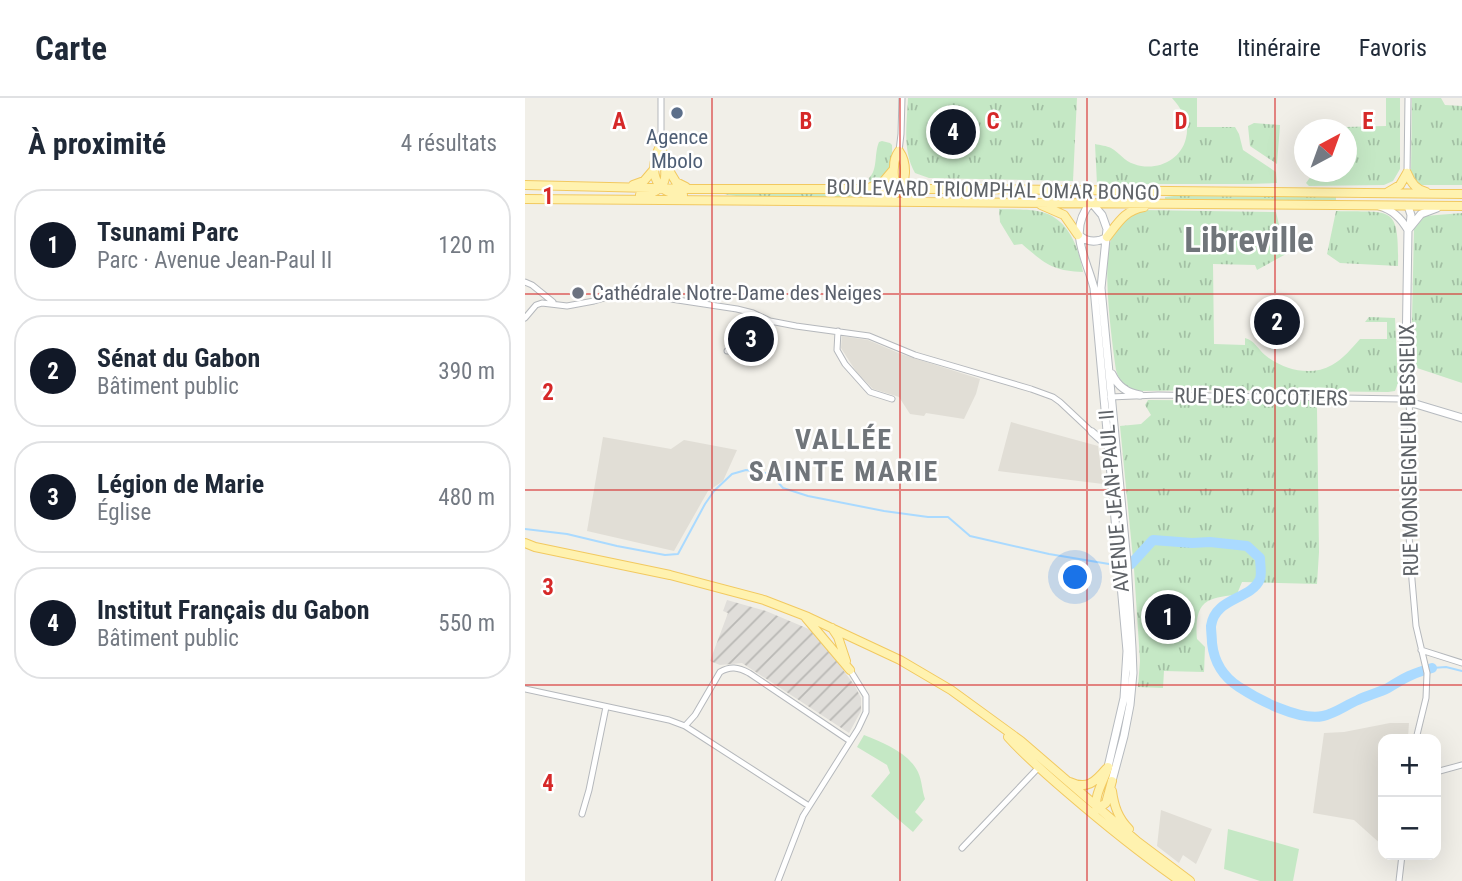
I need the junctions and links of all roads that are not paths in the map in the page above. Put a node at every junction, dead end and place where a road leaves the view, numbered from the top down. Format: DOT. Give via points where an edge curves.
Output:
graph roads {
  1 [pos="661,98"];
  2 [pos="902,98"];
  3 [pos="1408,98"];
  4 [pos="661,144"];
  5 [pos="899,151"];
  6 [pos="666,166"];
  7 [pos="655,168"];
  8 [pos="904,168"];
  9 [pos="893,170"];
  10 [pos="1407,173"];
  11 [pos="525,185"];
  12 [pos="627,186"];
  13 [pos="661,188"];
  14 [pos="693,188"];
  15 [pos="864,189"];
  16 [pos="1005,189"];
  17 [pos="899,190"];
  18 [pos="928,190"];
  19 [pos="1177,191"];
  20 [pos="1334,193"];
  21 [pos="1385,194"];
  22 [pos="1433,194"];
  23 [pos="1462,196"];
  24 [pos="561,198"];
  25 [pos="525,199"];
  26 [pos="738,200"];
  27 [pos="835,201"];
  28 [pos="962,202"];
  29 [pos="1091,202"];
  30 [pos="1020,203"];
  31 [pos="1155,204"];
  32 [pos="1377,206"];
  33 [pos="1408,206"];
  34 [pos="1444,206"];
  35 [pos="1462,206"];
  36 [pos="1408,230"];
  37 [pos="1078,235"];
  38 [pos="1107,237"];
  39 [pos="525,282"];
  40 [pos="559,305"];
  41 [pos="525,318"];
  42 [pos="770,321"];
  43 [pos="838,331"];
  44 [pos="727,351"];
  45 [pos="1109,366"];
  46 [pos="1140,396"];
  47 [pos="1108,398"];
  48 [pos="892,399"];
  49 [pos="1409,402"];
  50 [pos="1462,418"];
  51 [pos="1107,425"];
  52 [pos="1092,432"];
  53 [pos="1109,447"];
  54 [pos="525,543"];
  55 [pos="535,547"];
  56 [pos="525,550"];
  57 [pos="1123,565"];
  58 [pos="804,616"];
  59 [pos="835,630"];
  60 [pos="862,642"];
  61 [pos="1422,650"];
  62 [pos="840,654"];
  63 [pos="1462,663"];
  64 [pos="850,670"];
  65 [pos="525,689"];
  66 [pos="606,707"];
  67 [pos="685,726"];
  68 [pos="1417,734"];
  69 [pos="850,741"];
  70 [pos="1462,765"];
  71 [pos="1042,767"];
  72 [pos="1108,767"];
  73 [pos="1441,771"];
  74 [pos="1061,776"];
  75 [pos="1112,781"];
  76 [pos="809,806"];
  77 [pos="1097,809"];
  78 [pos="582,814"];
  79 [pos="962,848"];
  80 [pos="1141,853"];
  81 [pos="1159,858"];
  82 [pos="1401,860"];
  83 [pos="778,881"];
  84 [pos="1180,881"];
  85 [pos="1190,881"];
  86 [pos="1399,881"];
  1 -- 4 [label="street"];
  2 -- 5 [label="street"];
  3 -- 10 [label="street"];
  4 -- 6 [label="main road"];
  4 -- 7 [label="main road"];
  5 -- 8 [label="main road"];
  5 -- 9 [label="main road"];
  6 -- 13 [label="main road"];
  6 -- 14 [label="main road" via="676,182"];
  7 -- 12 [label="main road" via="642,182"];
  7 -- 13 [label="main road"];
  8 -- 17 [label="main road"];
  8 -- 18 [label="main road" via="914,184"];
  9 -- 15 [label="main road" via="880,184"];
  9 -- 17 [label="main road"];
  10 -- 21 [label="main road" via="1400,185"];
  10 -- 22 [label="main road" via="1416,187"];
  11 -- 12 [label="main road, BOULEVARD TRIOMPHAL OMAR BONGO"];
  12 -- 13 [label="main road, BOULEVARD TRIOMPHAL OMAR BONGO"];
  13 -- 14 [label="main road, BOULEVARD TRIOMPHAL OMAR BONGO"];
  13 -- 24 [label="main road" via="647,194"];
  13 -- 26 [label="main road" via="675,195"];
  14 -- 15 [label="main road, BOULEVARD TRIOMPHAL OMAR BONGO"];
  15 -- 17 [label="main road, BOULEVARD TRIOMPHAL OMAR BONGO"];
  16 -- 18 [label="main road, BOULEVARD TRIOMPHAL OMAR BONGO"];
  16 -- 19 [label="main road, BOULEVARD TRIOMPHAL OMAR BONGO"];
  16 -- 29 [label="main road" via="1078,195"];
  17 -- 18 [label="main road, BOULEVARD TRIOMPHAL OMAR BONGO"];
  17 -- 27 [label="main road" via="890,196"];
  17 -- 28 [label="main road" via="910,197"];
  19 -- 20 [label="main road, BOULEVARD TRIOMPHAL OMAR BONGO"];
  19 -- 29 [label="main road" via="1107,196"];
  20 -- 21 [label="main road, BOULEVARD TRIOMPHAL OMAR BONGO"];
  20 -- 33 [label="main road" via="1395,198"];
  21 -- 22 [label="main road, BOULEVARD TRIOMPHAL OMAR BONGO"];
  22 -- 23 [label="main road, BOULEVARD TRIOMPHAL OMAR BONGO"];
  23 -- 33 [label="main road" via="1419,198"];
  24 -- 25 [label="main road, BOULEVARD TRIOMPHAL OMAR BONGO"];
  24 -- 26 [label="main road, BOULEVARD TRIOMPHAL OMAR BONGO"];
  26 -- 27 [label="main road, BOULEVARD TRIOMPHAL OMAR BONGO"];
  27 -- 28 [label="main road, BOULEVARD TRIOMPHAL OMAR BONGO"];
  28 -- 30 [label="main road, BOULEVARD TRIOMPHAL OMAR BONGO"];
  29 -- 30 [label="main road, BOULEVARD TRIOMPHAL OMAR BONGO"];
  29 -- 31 [label="main road, BOULEVARD TRIOMPHAL OMAR BONGO"];
  29 -- 37 [label="main road"];
  29 -- 38 [label="main road" via="1103,217"];
  30 -- 37 [label="main road" via="1061,213"];
  31 -- 32 [label="main road, BOULEVARD TRIOMPHAL OMAR BONGO"];
  31 -- 38 [label="main road" via="1126,213"];
  32 -- 33 [label="main road, BOULEVARD TRIOMPHAL OMAR BONGO"];
  32 -- 36 [label="main road" via="1395,214"];
  33 -- 34 [label="main road, BOULEVARD TRIOMPHAL OMAR BONGO"];
  33 -- 36 [label="main road, RUE MONSEIGNEUR BESSIEUX"];
  34 -- 35 [label="main road, BOULEVARD TRIOMPHAL OMAR BONGO"];
  34 -- 36 [label="main road" via="1423,213"];
  36 -- 49 [label="main road, RUE MONSEIGNEUR BESSIEUX"];
  37 -- 38 [label="main road" via="1091,242"];
  37 -- 47 [label="main road, AVENUE JEAN-PAUL II" via="1094,288"];
  38 -- 45 [label="main road, AVENUE JEAN-PAUL II" via="1101,288"];
  39 -- 40 [label="street"];
  40 -- 41 [label="street" via="538,304"];
  40 -- 42 [label="street" via="633,292 737,309"];
  42 -- 43 [label="street"];
  42 -- 44 [label="street" via="769,350"];
  43 -- 48 [label="street" via="837,349 845,363 870,392"];
  43 -- 52 [label="street" via="869,336 915,355 1053,397"];
  45 -- 46 [label="main road" via="1118,384"];
  45 -- 47 [label="main road, AVENUE JEAN-PAUL II"];
  46 -- 47 [label="street, RUE DES COCOTIERS"];
  46 -- 49 [label="street, RUE DES COCOTIERS"];
  47 -- 51 [label="main road, AVENUE JEAN-PAUL II"];
  47 -- 57 [label="main road, AVENUE JEAN-PAUL II"];
  49 -- 50 [label="main road"];
  49 -- 61 [label="street, RUE MONSEIGNEUR BESSIEUX" via="1408,520 1413,608"];
  51 -- 52 [label="main road" via="1102,432"];
  51 -- 53 [label="main road, AVENUE JEAN-PAUL II"];
  52 -- 53 [label="main road"];
  53 -- 57 [label="main road, AVENUE JEAN-PAUL II"];
  54 -- 55 [label="main road"];
  55 -- 56 [label="main road"];
  55 -- 58 [label="main road" via="707,584"];
  57 -- 72 [label="main road, AVENUE JEAN-PAUL II" via="1126,676"];
  57 -- 75 [label="main road, AVENUE JEAN-PAUL II" via="1132,696"];
  58 -- 59 [label="main road"];
  58 -- 62 [label="main road"];
  59 -- 60 [label="main road"];
  59 -- 62 [label="main road" via="832,646"];
  60 -- 62 [label="main road" via="850,643"];
  60 -- 71 [label="main road" via="965,699"];
  61 -- 63 [label="street"];
  61 -- 68 [label="street, RUE MONSEIGNEUR BESSIEUX" via="1426,698"];
  62 -- 64 [label="main road"];
  64 -- 69 [label="street" via="867,701 864,718"];
  65 -- 66 [label="street"];
  66 -- 67 [label="street"];
  66 -- 78 [label="street"];
  67 -- 69 [label="street" via="720,672 733,668 749,673"];
  67 -- 76 [label="street"];
  69 -- 76 [label="street"];
  70 -- 73 [label="street"];
  71 -- 74 [label="main road"];
  71 -- 77 [label="main road" via="1091,809"];
  71 -- 79 [label="street"];
  71 -- 80 [label="main road"];
  72 -- 74 [label="main road" via="1087,785"];
  72 -- 77 [label="main road" via="1096,798"];
  74 -- 77 [label="main road"];
  75 -- 77 [label="main road" via="1106,803"];
  75 -- 81 [label="main road" via="1121,819"];
  76 -- 83 [label="street"];
  77 -- 80 [label="main road"];
  77 -- 81 [label="main road"];
  80 -- 84 [label="main road"];
  81 -- 85 [label="main road"];
  82 -- 86 [label="street"];
}
